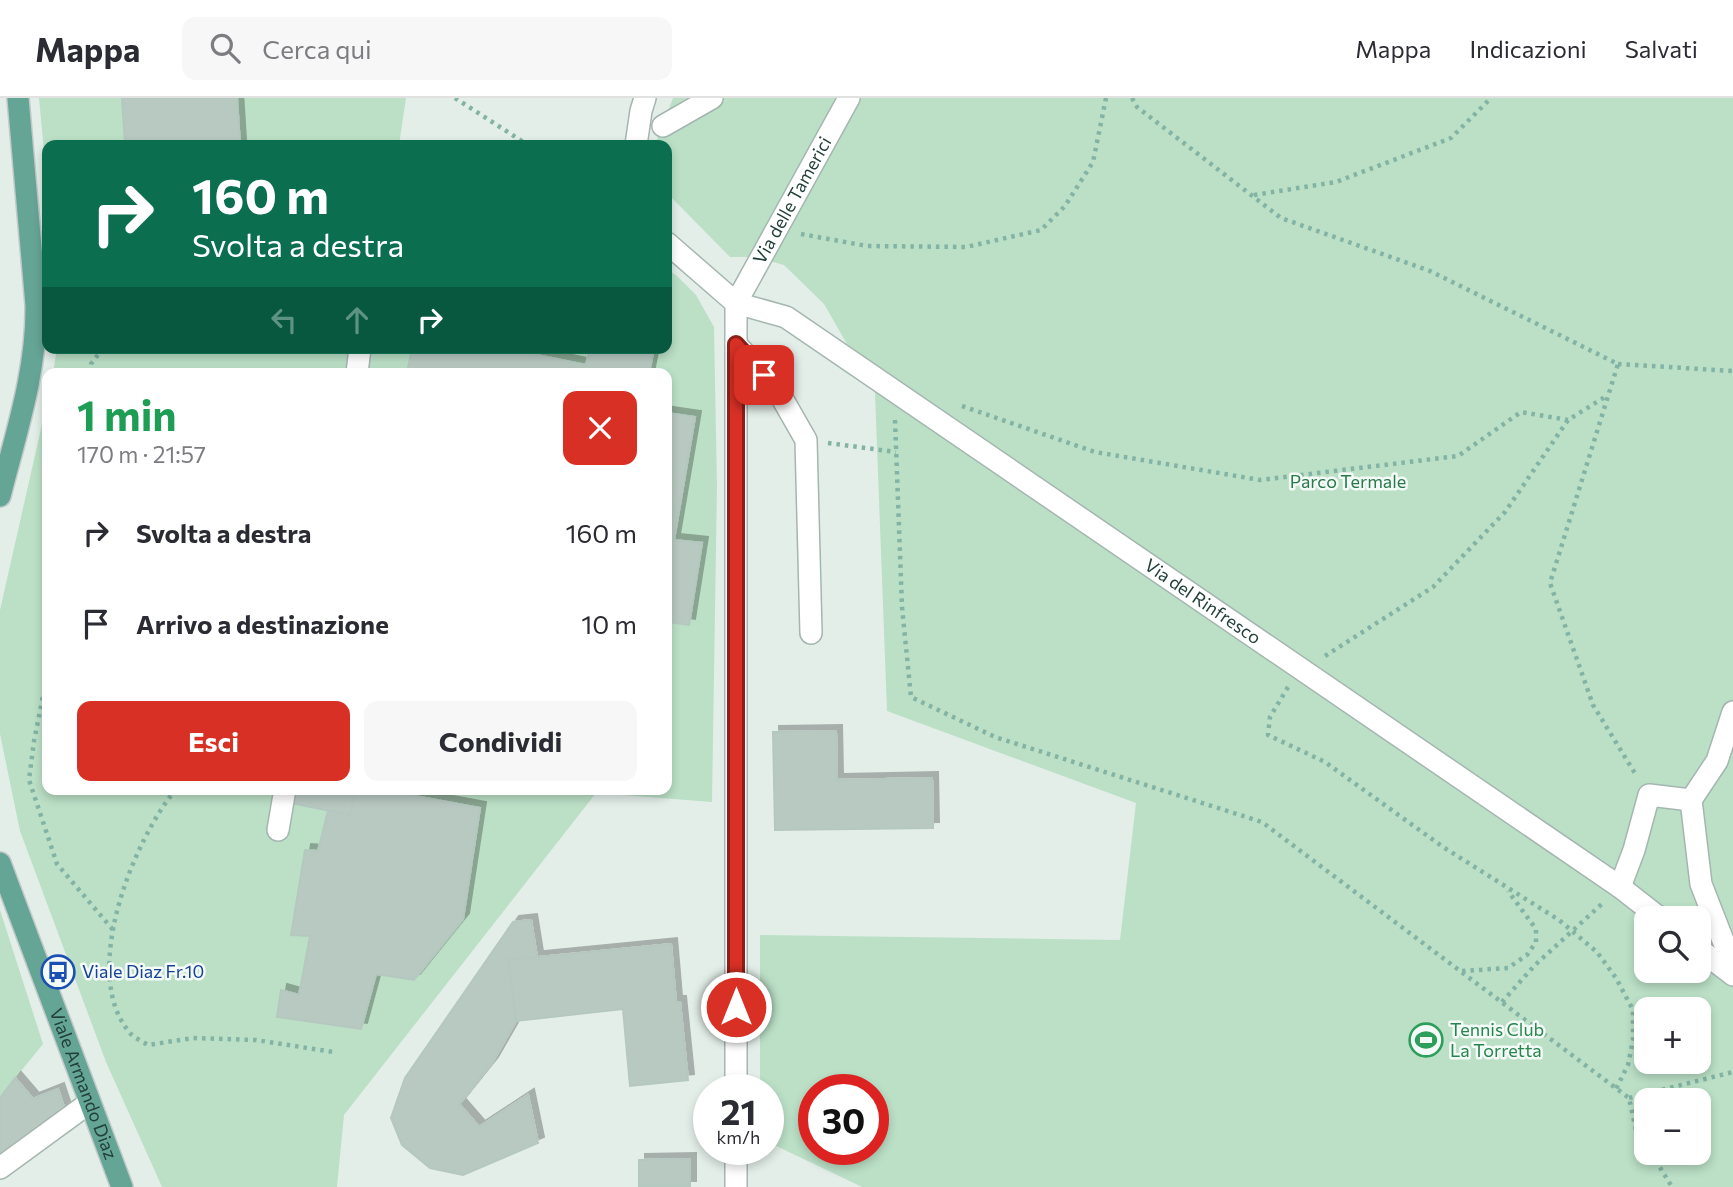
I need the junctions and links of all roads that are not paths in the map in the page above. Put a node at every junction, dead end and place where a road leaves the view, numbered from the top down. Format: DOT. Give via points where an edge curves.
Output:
graph roads {
  1 [pos="18,98"];
  2 [pos="645,98"];
  3 [pos="712,98"];
  4 [pos="849,98"];
  5 [pos="663,126"];
  6 [pos="637,140"];
  7 [pos="672,247"];
  8 [pos="736,303"];
  9 [pos="736,344"];
  10 [pos="0,496"];
  11 [pos="811,633"];
  12 [pos="1733,712"];
  13 [pos="284,795"];
  14 [pos="1691,800"];
  15 [pos="278,830"];
  16 [pos="0,863"];
  17 [pos="1612,881"];
  18 [pos="1644,906"];
  19 [pos="1711,958"];
  20 [pos="1733,966"];
  21 [pos="1733,975"];
  22 [pos="736,1074"];
  23 [pos="89,1103"];
  24 [pos="736,1165"];
  25 [pos="0,1168"];
  26 [pos="122,1187"];
  27 [pos="736,1187"];
  1 -- 10 [label="main road" via="36,333 32,369"];
  2 -- 6 [label="street"];
  3 -- 5 [label="street"];
  4 -- 8 [label="street, Via delle Tamerici"];
  7 -- 8 [label="street"];
  8 -- 9 [label="street"];
  8 -- 17 [label="street, Via del Rinfresco" via="786,317"];
  9 -- 11 [label="street" via="778,391 806,440"];
  9 -- 22 [label="street"];
  12 -- 14 [label="street" via="1717,761"];
  13 -- 15 [label="street"];
  14 -- 17 [label="street" via="1649,795 1634,850"];
  14 -- 20 [label="street" via="1701,884"];
  16 -- 23 [label="main road, Viale Armando Diaz"];
  17 -- 18 [label="street, Via del Rinfresco"];
  19 -- 21 [label="street"];
  23 -- 25 [label="street"];
  23 -- 26 [label="main road, Viale Armando Diaz"];
  24 -- 27 [label="street"];
}
